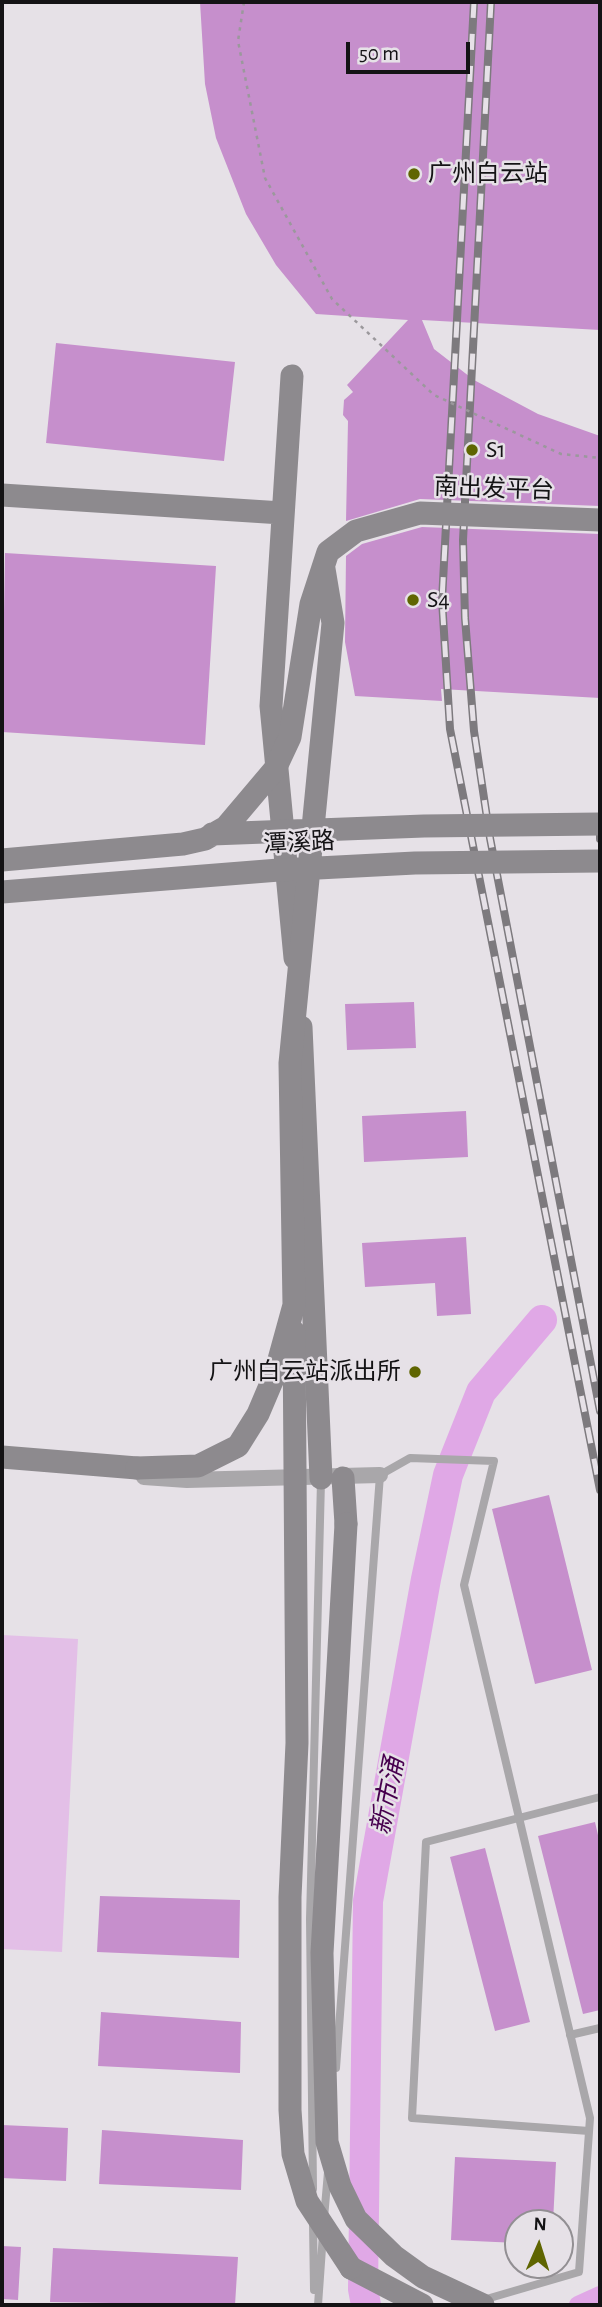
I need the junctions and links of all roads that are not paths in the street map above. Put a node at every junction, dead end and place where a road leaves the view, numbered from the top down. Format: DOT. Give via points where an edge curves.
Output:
graph roads {
  1 [pos="292,376"];
  2 [pos="2,495"];
  3 [pos="282,513"];
  4 [pos="600,520"];
  5 [pos="324,569"];
  6 [pos="600,824"];
  7 [pos="2,849"];
  8 [pos="2,860"];
  9 [pos="600,861"];
  10 [pos="2,892"];
  11 [pos="294,1305"];
  12 [pos="2,1457"];
  13 [pos="2,1464"];
  14 [pos="380,1475"];
  15 [pos="332,1478"];
  16 [pos="600,1797"];
  17 [pos="519,1818"];
  18 [pos="600,2028"];
  19 [pos="570,2035"];
  20 [pos="589,2131"];
  21 [pos="351,2269"];
  22 [pos="316,2305"];
  23 [pos="383,2305"];
  24 [pos="422,2305"];
  25 [pos="467,2305"];
  26 [pos="483,2305"];
  1 -- 3 [label="street"];
  2 -- 3 [label="street"];
  3 -- 15 [label="street" via="271,706 300,1016"];
  4 -- 5 [label="street, 南出发平台, bridge" via="421,513 356,531 328,552"];
  5 -- 8 [label="street, 南出发平台, bridge" via="312,604 290,737 275,769 226,827 183,844"];
  5 -- 11 [label="street, bridge" via="333,623 290,1063"];
  6 -- 7 [label="street, 潭溪路, bridge" via="268,830"];
  9 -- 10 [label="street, 潭溪路, bridge" via="279,870"];
  11 -- 12 [label="street, bridge" via="275,1374 238,1446 198,1466 137,1468"];
  11 -- 21 [label="street, bridge" via="297,1743 290,1898 290,2109 293,2154 307,2201"];
  13 -- 15 [label="street" via="187,1480"];
  14 -- 15 [label="street"];
  14 -- 17 [label="lane" via="410,1458 494,1461 464,1585"];
  14 -- 22 [label="lane"];
  15 -- 22 [label="lane" via="310,1919"];
  15 -- 26 [label="street, bridge" via="345,1524 322,1953 327,2142 356,2219 423,2277"];
  16 -- 17 [label="lane"];
  17 -- 19 [label="lane"];
  17 -- 20 [label="lane" via="426,1842 412,2118"];
  18 -- 19 [label="lane"];
  19 -- 20 [label="lane" via="590,2118"];
  20 -- 25 [label="lane" via="579,2272"];
  21 -- 23 [label="street"];
  21 -- 24 [label="street"];
}
